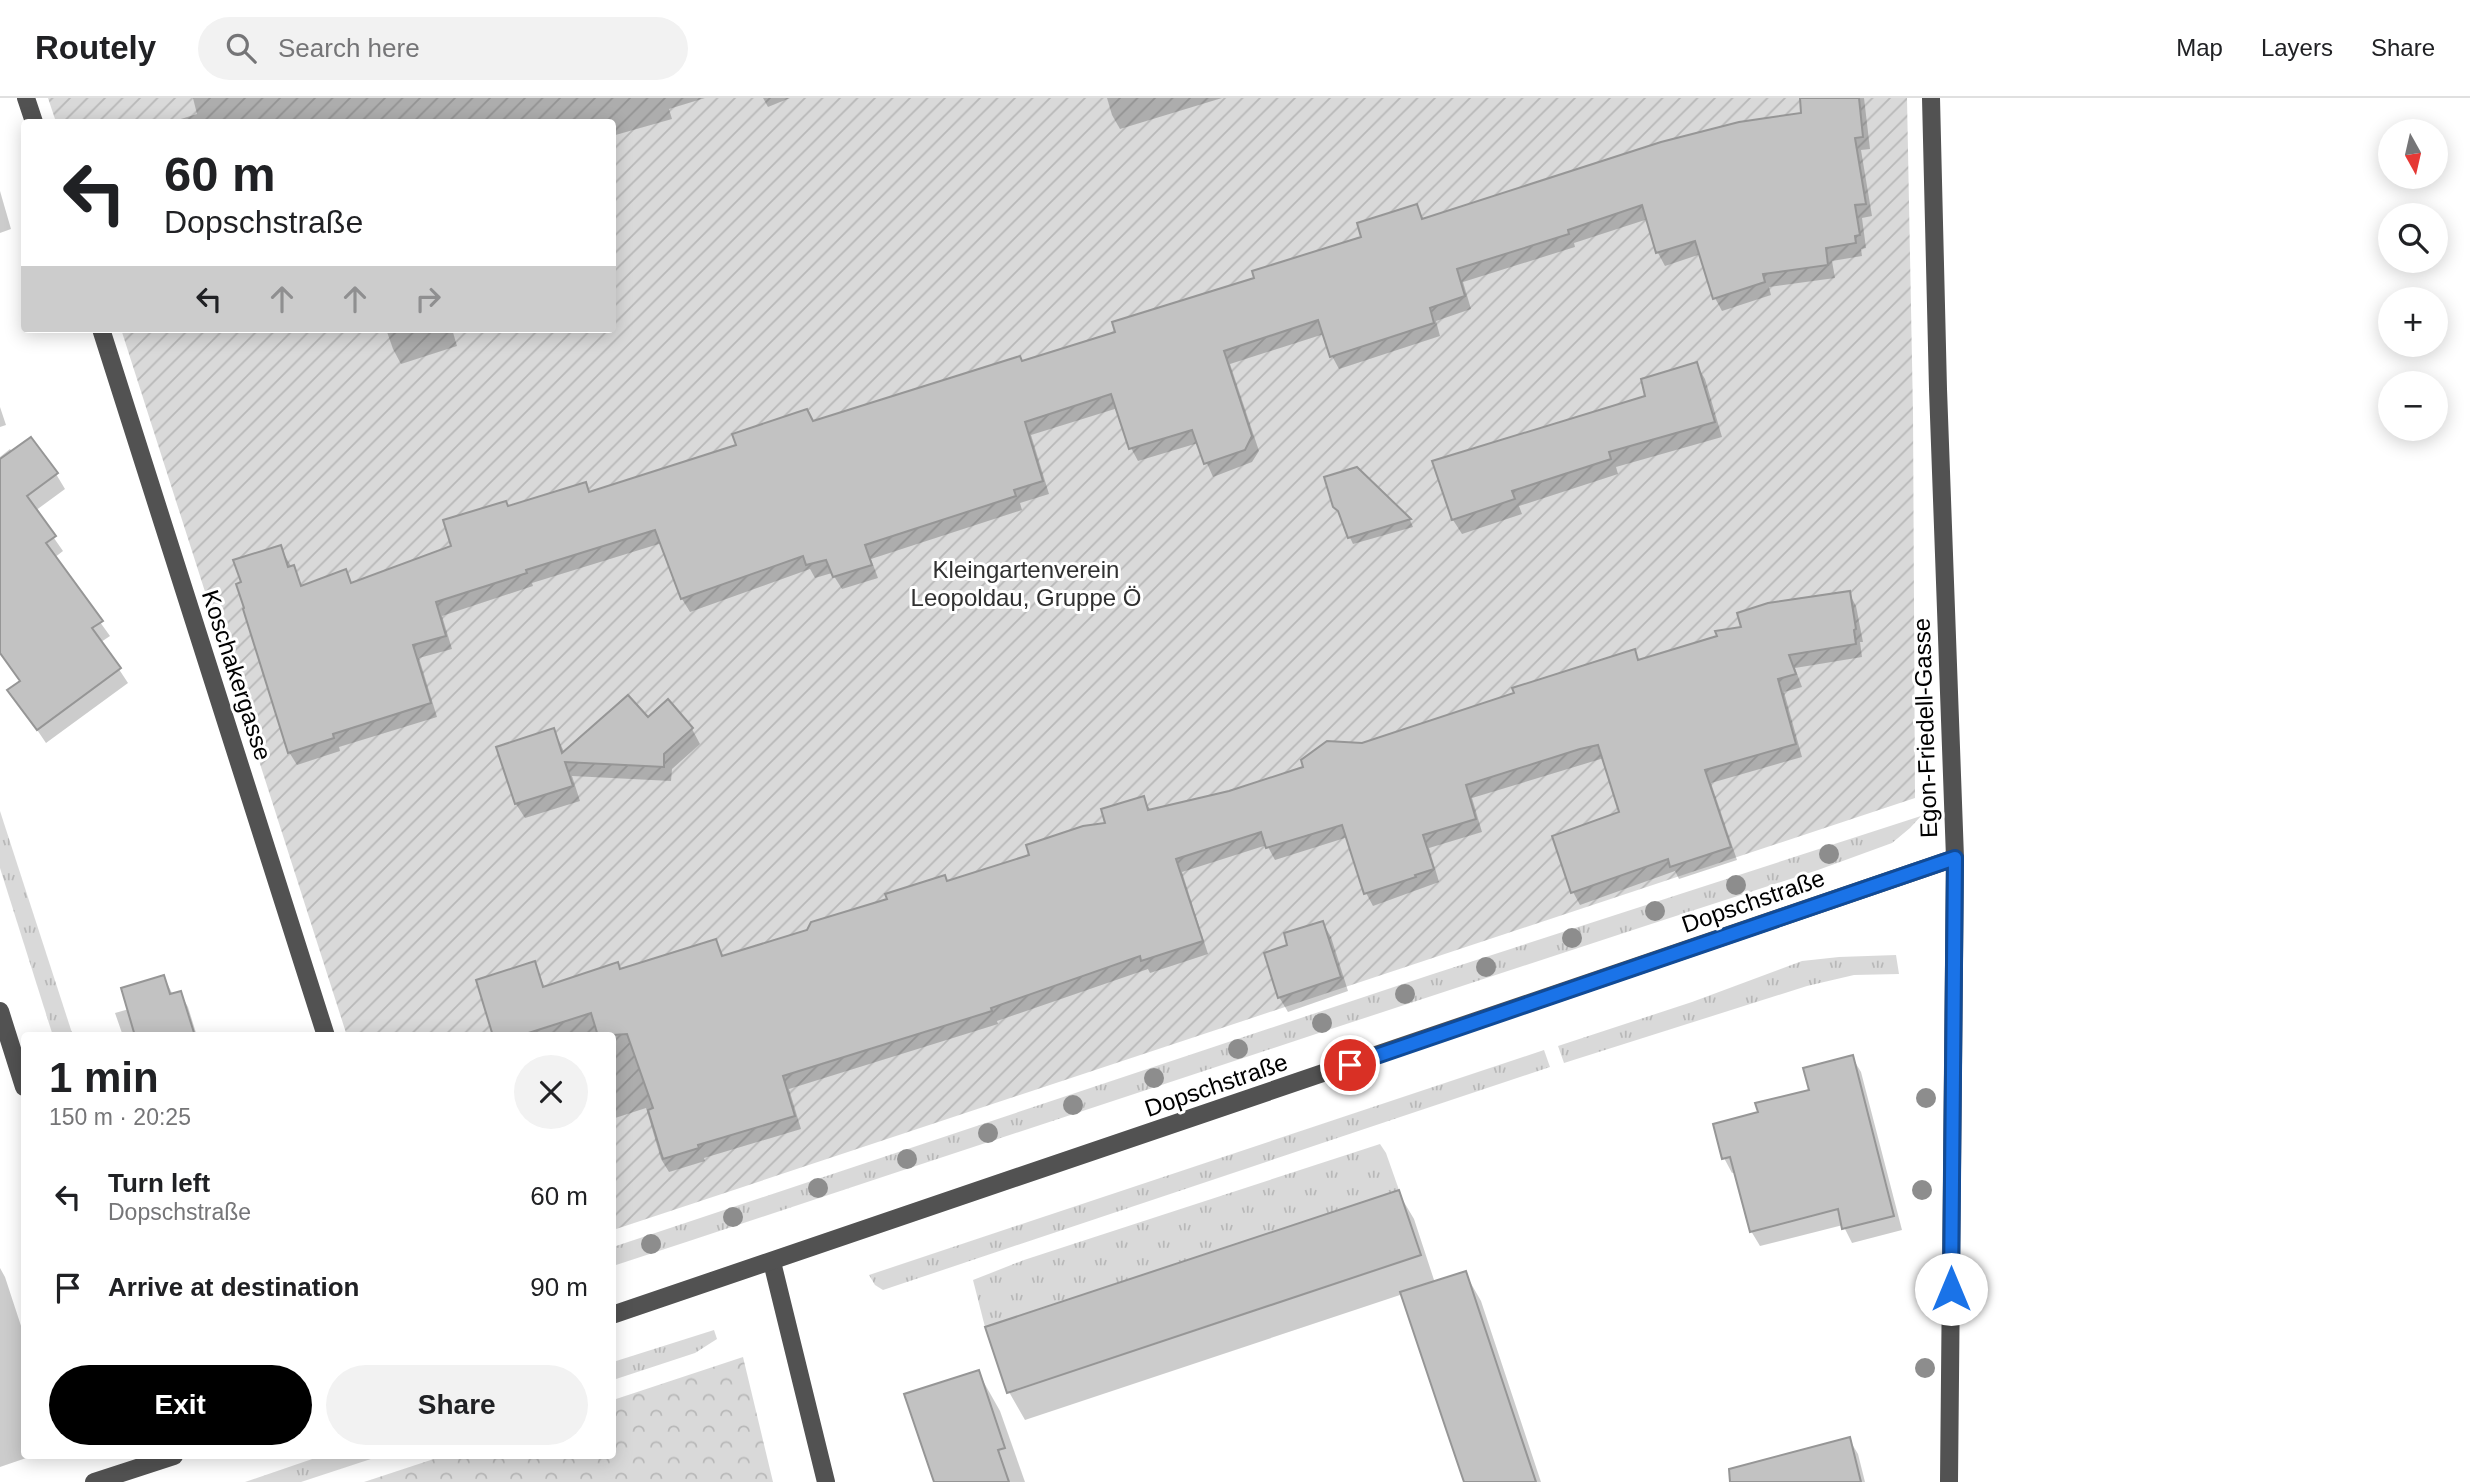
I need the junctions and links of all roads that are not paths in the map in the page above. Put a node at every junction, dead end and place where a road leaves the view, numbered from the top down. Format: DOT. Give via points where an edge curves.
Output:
graph roads {
  1 [pos="26,98"];
  2 [pos="1931,98"];
  3 [pos="33,119"];
  4 [pos="102,333"];
  5 [pos="1955,858"];
  6 [pos="0,1011"];
  7 [pos="325,1032"];
  8 [pos="21,1078"];
  9 [pos="772,1262"];
  10 [pos="616,1314"];
  11 [pos="147,1460"];
  12 [pos="94,1482"];
  13 [pos="826,1482"];
  14 [pos="1949,1482"];
  1 -- 3 [label="street"];
  2 -- 5 [label="street, Egon-Friedell-Gasse"];
  4 -- 7 [label="street, Koschakergasse"];
  5 -- 9 [label="street, Dopschstraße"];
  5 -- 14 [label="street, Egon-Friedell-Gasse"];
  6 -- 8 [label="street"];
  9 -- 10 [label="street, Dopschstraße"];
  9 -- 13 [label="street"];
  11 -- 12 [label="street"];
}
